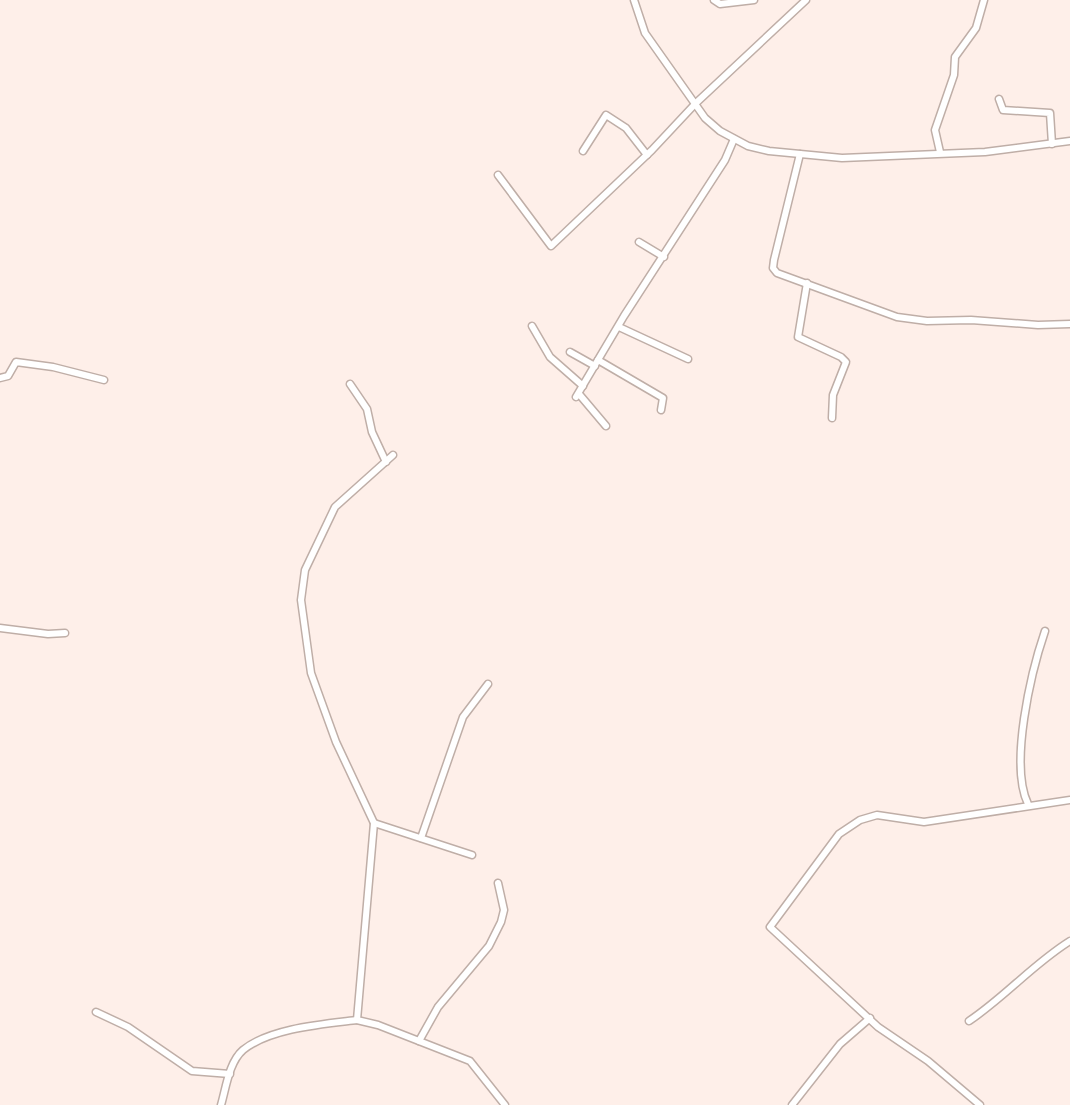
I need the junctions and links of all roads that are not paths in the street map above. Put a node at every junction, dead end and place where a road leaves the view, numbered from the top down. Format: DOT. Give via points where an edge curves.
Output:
graph roads {
  1 [pos="635,0"];
  2 [pos="714,0"];
  3 [pos="754,0"];
  4 [pos="806,0"];
  5 [pos="984,0"];
  6 [pos="999,99"];
  7 [pos="696,103"];
  8 [pos="734,139"];
  9 [pos="1070,141"];
  10 [pos="1052,144"];
  11 [pos="583,151"];
  12 [pos="940,152"];
  13 [pos="800,154"];
  14 [pos="647,155"];
  15 [pos="498,175"];
  16 [pos="639,242"];
  17 [pos="664,257"];
  18 [pos="807,283"];
  19 [pos="1070,324"];
  20 [pos="532,326"];
  21 [pos="619,327"];
  22 [pos="570,352"];
  23 [pos="688,359"];
  24 [pos="597,363"];
  25 [pos="0,378"];
  26 [pos="104,380"];
  27 [pos="350,384"];
  28 [pos="583,386"];
  29 [pos="661,410"];
  30 [pos="832,418"];
  31 [pos="607,426"];
  32 [pos="393,455"];
  33 [pos="386,461"];
  34 [pos="0,628"];
  35 [pos="1045,631"];
  36 [pos="65,633"];
  37 [pos="488,684"];
  38 [pos="1070,800"];
  39 [pos="1028,804"];
  40 [pos="374,823"];
  41 [pos="421,838"];
  42 [pos="472,855"];
  43 [pos="498,883"];
  44 [pos="1070,941"];
  45 [pos="96,1012"];
  46 [pos="870,1018"];
  47 [pos="357,1020"];
  48 [pos="969,1021"];
  49 [pos="419,1041"];
  50 [pos="230,1074"];
  51 [pos="221,1105"];
  52 [pos="505,1105"];
  53 [pos="792,1105"];
  54 [pos="980,1105"];
  1 -- 7 [label="street" via="645,33"];
  2 -- 3 [label="street" via="720,4"];
  4 -- 7 [label="street"];
  5 -- 12 [label="street" via="976,28 955,57 954,75 935,130"];
  6 -- 10 [label="street" via="1003,110 1050,113"];
  7 -- 8 [label="street" via="705,118"];
  7 -- 14 [label="street"];
  8 -- 13 [label="street" via="769,151"];
  8 -- 17 [label="street"];
  9 -- 10 [label="street"];
  10 -- 12 [label="street"];
  11 -- 14 [label="street" via="606,115 626,128"];
  12 -- 13 [label="street" via="842,158"];
  13 -- 18 [label="street" via="773,268"];
  14 -- 15 [label="street" via="551,246"];
  16 -- 17 [label="street"];
  17 -- 21 [label="street"];
  18 -- 19 [label="street" via="897,317"];
  18 -- 30 [label="street" via="798,337 846,362 833,395"];
  20 -- 28 [label="street" via="550,357"];
  21 -- 23 [label="street"];
  21 -- 24 [label="street"];
  22 -- 24 [label="street"];
  24 -- 28 [label="street"];
  24 -- 29 [label="street" via="663,398"];
  25 -- 26 [label="street" via="8,376 16,362"];
  27 -- 33 [label="street" via="367,409"];
  28 -- 31 [label="street" via="578,395"];
  32 -- 33 [label="street"];
  33 -- 40 [label="street" via="335,507 305,570 301,600 311,673"];
  34 -- 36 [label="street"];
  35 -- 39 [label="street" via="1027,695 1021,776"];
  37 -- 41 [label="street" via="463,717"];
  38 -- 39 [label="street"];
  39 -- 46 [label="street" via="924,822 877,816 860,820 839,834 772,922 770,930"];
  40 -- 41 [label="street"];
  40 -- 47 [label="street"];
  41 -- 42 [label="street"];
  43 -- 49 [label="street" via="504,910 489,946 438,1007"];
  44 -- 48 [label="street"];
  45 -- 50 [label="street" via="128,1027 192,1071"];
  46 -- 53 [label="street" via="840,1044"];
  46 -- 54 [label="street"];
  47 -- 49 [label="street"];
  47 -- 50 [label="street" via="288,1031 253,1045 242,1051"];
  49 -- 52 [label="street" via="470,1061"];
  50 -- 51 [label="street"];
}
